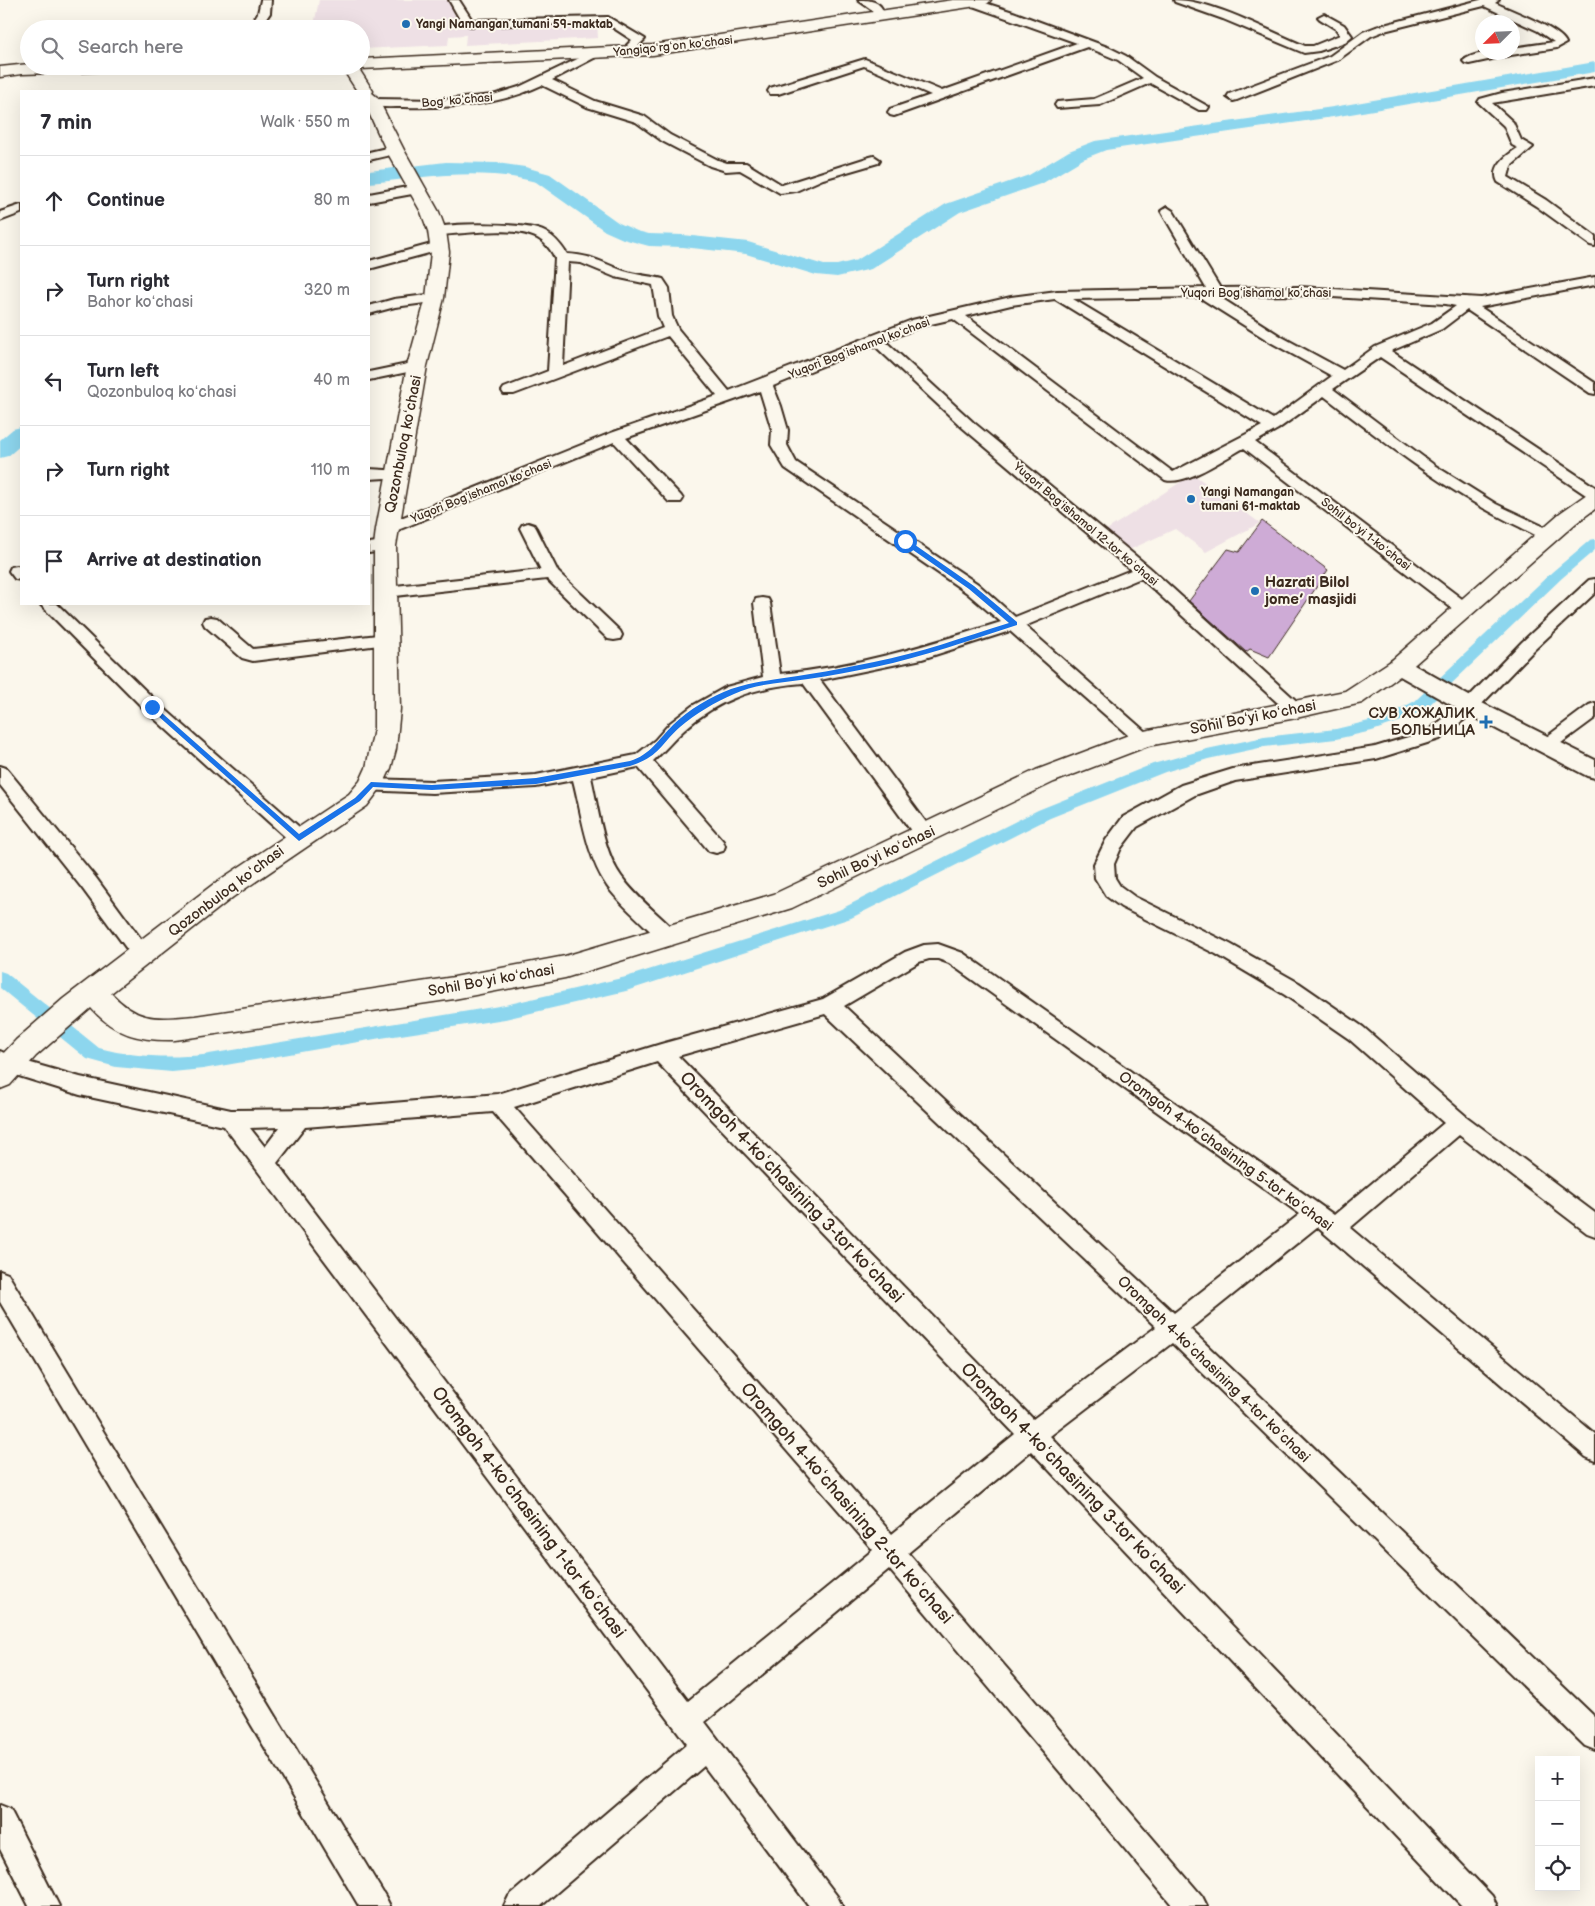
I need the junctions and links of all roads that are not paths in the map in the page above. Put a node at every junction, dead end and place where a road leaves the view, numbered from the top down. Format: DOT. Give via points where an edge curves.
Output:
graph roads {
  1 [pos="266,0"];
  2 [pos="454,0"];
  3 [pos="863,0"];
  4 [pos="942,0"];
  5 [pos="1178,0"];
  6 [pos="977,1"];
  7 [pos="1489,1"];
  8 [pos="877,11"];
  9 [pos="1516,15"];
  10 [pos="1324,17"];
  11 [pos="1520,17"];
  12 [pos="259,20"];
  13 [pos="1088,43"];
  14 [pos="633,45"];
  15 [pos="1520,51"];
  16 [pos="592,54"];
  17 [pos="370,58"];
  18 [pos="1475,60"];
  19 [pos="1469,61"];
  20 [pos="370,64"];
  21 [pos="20,65"];
  22 [pos="0,66"];
  23 [pos="20,69"];
  24 [pos="0,72"];
  25 [pos="354,75"];
  26 [pos="1151,79"];
  27 [pos="542,80"];
  28 [pos="1595,82"];
  29 [pos="363,90"];
  30 [pos="774,91"];
  31 [pos="942,95"];
  32 [pos="1233,97"];
  33 [pos="370,102"];
  34 [pos="1061,105"];
  35 [pos="1203,107"];
  36 [pos="894,112"];
  37 [pos="394,150"];
  38 [pos="370,156"];
  39 [pos="874,160"];
  40 [pos="418,190"];
  41 [pos="370,198"];
  42 [pos="20,209"];
  43 [pos="1167,211"];
  44 [pos="0,217"];
  45 [pos="438,238"];
  46 [pos="1595,242"];
  47 [pos="562,258"];
  48 [pos="370,265"];
  49 [pos="1595,281"];
  50 [pos="1574,284"];
  51 [pos="1209,293"];
  52 [pos="1057,296"];
  53 [pos="1595,297"];
  54 [pos="435,298"];
  55 [pos="1466,304"];
  56 [pos="370,310"];
  57 [pos="955,314"];
  58 [pos="671,330"];
  59 [pos="875,339"];
  60 [pos="1380,350"];
  61 [pos="417,366"];
  62 [pos="555,372"];
  63 [pos="1342,375"];
  64 [pos="370,376"];
  65 [pos="765,384"];
  66 [pos="1324,389"];
  67 [pos="1595,390"];
  68 [pos="509,391"];
  69 [pos="727,398"];
  70 [pos="1273,426"];
  71 [pos="616,436"];
  72 [pos="1245,441"];
  73 [pos="370,474"];
  74 [pos="397,474"];
  75 [pos="1595,494"];
  76 [pos="675,499"];
  77 [pos="1595,499"];
  78 [pos="528,528"];
  79 [pos="1549,535"];
  80 [pos="380,541"];
  81 [pos="1143,571"];
  82 [pos="551,574"];
  83 [pos="1595,584"];
  84 [pos="386,592"];
  85 [pos="762,603"];
  86 [pos="49,605"];
  87 [pos="1464,609"];
  88 [pos="211,622"];
  89 [pos="1014,624"];
  90 [pos="614,635"];
  91 [pos="387,639"];
  92 [pos="1406,669"];
  93 [pos="808,677"];
  94 [pos="772,680"];
  95 [pos="1465,703"];
  96 [pos="1595,709"];
  97 [pos="1296,710"];
  98 [pos="1143,739"];
  99 [pos="1547,744"];
  100 [pos="642,760"];
  101 [pos="1595,770"];
  102 [pos="0,772"];
  103 [pos="581,774"];
  104 [pos="371,785"];
  105 [pos="924,834"];
  106 [pos="299,838"];
  107 [pos="716,846"];
  108 [pos="668,936"];
  109 [pos="142,955"];
  110 [pos="83,999"];
  111 [pos="829,1005"];
  112 [pos="662,1052"];
  113 [pos="7,1064"];
  114 [pos="498,1102"];
  115 [pos="299,1118"];
  116 [pos="231,1119"];
  117 [pos="1458,1123"];
  118 [pos="264,1164"];
  119 [pos="1325,1221"];
  120 [pos="1595,1226"];
  121 [pos="0,1281"];
  122 [pos="1173,1328"];
  123 [pos="1032,1435"];
  124 [pos="1595,1449"];
  125 [pos="890,1551"];
  126 [pos="686,1720"];
  127 [pos="1595,1736"];
  128 [pos="706,1746"];
  129 [pos="0,1819"];
  130 [pos="44,1906"];
  131 [pos="374,1906"];
  132 [pos="519,1906"];
  133 [pos="827,1906"];
  134 [pos="1192,1906"];
  135 [pos="1482,1906"];
  1 -- 12 [label="street"];
  2 -- 14 [label="street" via="466,21 471,23 608,20 639,39"];
  3 -- 8 [label="street" via="876,7"];
  4 -- 8 [label="main road, Yangiqoʻrgʻon koʻchasi"];
  5 -- 10 [label="street" via="1309,50 1346,36 1340,27"];
  6 -- 13 [label="street"];
  6 -- 16 [label="main road, Yangiqoʻrgʻon koʻchasi" via="723,41"];
  7 -- 9 [label="street"];
  7 -- 32 [label="street" via="1380,29 1367,34 1334,58"];
  8 -- 14 [label="main road, Yangiqoʻrgʻon koʻchasi"];
  11 -- 15 [label="street" via="1560,41 1557,45"];
  13 -- 26 [label="street" via="1122,58"];
  13 -- 31 [label="street"];
  14 -- 17 [label="main road, Yangiqoʻrgʻon koʻchasi"];
  16 -- 20 [label="main road, Yangiqoʻrgʻon koʻchasi"];
  16 -- 27 [label="street, Bogʻ koʻchasi"];
  18 -- 19 [label="street"];
  21 -- 22 [label="main road"];
  23 -- 24 [label="main road"];
  25 -- 29 [label="main road, Qozonbuloq koʻchasi"];
  26 -- 34 [label="street" via="1096,102"];
  26 -- 35 [label="street"];
  27 -- 33 [label="street, Bogʻ koʻchasi" via="512,94 474,101"];
  27 -- 39 [label="street" via="591,104 640,119 666,138 714,163 726,167 742,166 780,189"];
  28 -- 46 [label="street" via="1484,102 1509,125 1516,142 1527,146 1505,164 1502,179"];
  30 -- 31 [label="street" via="864,62"];
  31 -- 36 [label="street"];
  33 -- 37 [label="main road, Qozonbuloq koʻchasi"];
  37 -- 38 [label="street"];
  37 -- 40 [label="main road, Qozonbuloq koʻchasi"];
  40 -- 41 [label="street"];
  40 -- 45 [label="main road, Qozonbuloq koʻchasi"];
  42 -- 44 [label="street"];
  43 -- 51 [label="street"];
  45 -- 47 [label="street" via="527,230 545,238"];
  45 -- 48 [label="street"];
  45 -- 54 [label="main road, Qozonbuloq koʻchasi"];
  47 -- 58 [label="street" via="590,262 620,274 658,282"];
  47 -- 62 [label="street"];
  49 -- 50 [label="street, Yuqori Bogʻishamol koʻchasi"];
  50 -- 53 [label="street"];
  50 -- 55 [label="street, Yuqori Bogʻishamol koʻchasi" via="1487,303"];
  51 -- 52 [label="street, Yuqori Bogʻishamol koʻchasi"];
  51 -- 55 [label="street, Yuqori Bogʻishamol koʻchasi" via="1340,293"];
  51 -- 63 [label="street" via="1277,340"];
  52 -- 57 [label="street, Yuqori Bogʻishamol koʻchasi" via="1011,301"];
  52 -- 70 [label="street"];
  54 -- 56 [label="street"];
  54 -- 61 [label="main road, Qozonbuloq koʻchasi"];
  55 -- 60 [label="street" via="1437,326"];
  55 -- 67 [label="street"];
  57 -- 59 [label="street, Yuqori Bogʻishamol koʻchasi" via="917,323"];
  57 -- 72 [label="street" via="1170,477 1181,475"];
  58 -- 62 [label="street"];
  58 -- 69 [label="street"];
  59 -- 65 [label="street, Yuqori Bogʻishamol koʻchasi"];
  59 -- 81 [label="street, Yuqori Bogʻishamol 12-tor koʻchasi" via="968,425"];
  60 -- 63 [label="street"];
  60 -- 75 [label="street"];
  61 -- 64 [label="street"];
  61 -- 74 [label="main road, Qozonbuloq koʻchasi"];
  62 -- 68 [label="street"];
  63 -- 66 [label="street"];
  65 -- 69 [label="street, Yuqori Bogʻishamol koʻchasi"];
  65 -- 89 [label="street" via="780,430 779,445 790,465 972,588"];
  66 -- 70 [label="street"];
  66 -- 79 [label="street" via="1437,473 1490,507"];
  69 -- 71 [label="street, Yuqori Bogʻishamol koʻchasi"];
  70 -- 72 [label="street"];
  71 -- 76 [label="street"];
  71 -- 80 [label="street, Yuqori Bogʻishamol koʻchasi"];
  72 -- 87 [label="street, Sohil boʻyi 1-koʻchasi"];
  73 -- 74 [label="street"];
  74 -- 80 [label="main road, Qozonbuloq koʻchasi"];
  77 -- 79 [label="main road, Sohil Boʻyi koʻchasi"];
  78 -- 82 [label="street"];
  79 -- 87 [label="main road, Sohil Boʻyi koʻchasi"];
  80 -- 84 [label="main road, Qozonbuloq koʻchasi"];
  81 -- 89 [label="street"];
  81 -- 97 [label="street, Yuqori Bogʻishamol 12-tor koʻchasi"];
  82 -- 84 [label="street"];
  82 -- 90 [label="street"];
  83 -- 95 [label="street"];
  84 -- 91 [label="main road, Qozonbuloq koʻchasi"];
  85 -- 94 [label="street"];
  86 -- 106 [label="street" via="152,707"];
  87 -- 92 [label="main road, Sohil Boʻyi koʻchasi"];
  88 -- 91 [label="street" via="253,655"];
  89 -- 93 [label="street" via="922,653"];
  89 -- 98 [label="street"];
  91 -- 104 [label="main road, Qozonbuloq koʻchasi" via="388,719 382,754"];
  92 -- 95 [label="street"];
  92 -- 97 [label="main road, Sohil Boʻyi koʻchasi" via="1353,697"];
  93 -- 94 [label="street"];
  93 -- 105 [label="street"];
  94 -- 100 [label="street" via="732,691 698,710 676,726"];
  95 -- 99 [label="street"];
  95 -- 117 [label="street" via="1434,735 1376,753 1233,775 1188,790 1130,822 1104,864 1105,878 1113,891 1128,902 1223,949 1292,989 1356,1033"];
  96 -- 99 [label="street"];
  97 -- 98 [label="main road, Sohil Boʻyi koʻchasi"];
  98 -- 105 [label="main road, Sohil Boʻyi koʻchasi" via="1045,776"];
  99 -- 101 [label="street"];
  100 -- 103 [label="street"];
  100 -- 107 [label="street"];
  102 -- 109 [label="street"];
  103 -- 104 [label="street" via="536,781 441,787"];
  103 -- 108 [label="street" via="610,875"];
  104 -- 106 [label="main road, Qozonbuloq koʻchasi" via="358,800"];
  105 -- 108 [label="main road, Sohil Boʻyi koʻchasi" via="783,901"];
  106 -- 109 [label="main road, Qozonbuloq koʻchasi" via="224,890"];
  108 -- 110 [label="main road, Sohil Boʻyi koʻchasi" via="565,967 454,988 194,1027 155,1029 134,1025"];
  109 -- 110 [label="main road, Qozonbuloq koʻchasi"];
  110 -- 113 [label="main road, Qozonbuloq koʻchasi"];
  111 -- 112 [label="street, Oromgoh 4-koʻchasining 5-tor koʻchasi"];
  111 -- 119 [label="street, Oromgoh 4-koʻchasining 5-tor koʻchasi" via="926,951 941,951 956,958"];
  111 -- 122 [label="street, Oromgoh 4-koʻchasining 4-tor koʻchasi"];
  112 -- 114 [label="street, Oromgoh 4-koʻchasining 5-tor koʻchasi"];
  112 -- 123 [label="street, Oromgoh 4-koʻchasining 3-tor koʻchasi"];
  113 -- 116 [label="street, Oromgoh 4-koʻchasining 5-tor koʻchasi" via="80,1086"];
  114 -- 115 [label="street, Oromgoh 4-koʻchasining 5-tor koʻchasi"];
  114 -- 125 [label="street, Oromgoh 4-koʻchasining 2-tor koʻchasi"];
  115 -- 116 [label="street, Oromgoh 4-koʻchasining 5-tor koʻchasi"];
  115 -- 118 [label="street"];
  116 -- 118 [label="street, Oromgoh 4-koʻchasining 1-tor koʻchasi"];
  117 -- 119 [label="street"];
  117 -- 120 [label="street"];
  118 -- 126 [label="street, Oromgoh 4-koʻchasining 1-tor koʻchasi"];
  119 -- 122 [label="street"];
  119 -- 124 [label="street, Oromgoh 4-koʻchasining 5-tor koʻchasi"];
  121 -- 131 [label="street"];
  122 -- 123 [label="street"];
  122 -- 127 [label="street, Oromgoh 4-koʻchasining 4-tor koʻchasi"];
  123 -- 125 [label="street"];
  123 -- 135 [label="street, Oromgoh 4-koʻchasining 3-tor koʻchasi"];
  125 -- 126 [label="street"];
  125 -- 134 [label="street, Oromgoh 4-koʻchasining 2-tor koʻchasi"];
  126 -- 128 [label="street, Oromgoh 4-koʻchasining 1-tor koʻchasi"];
  128 -- 132 [label="street"];
  128 -- 133 [label="street, Oromgoh 4-koʻchasining 1-tor koʻchasi"];
  129 -- 130 [label="street"];
}
